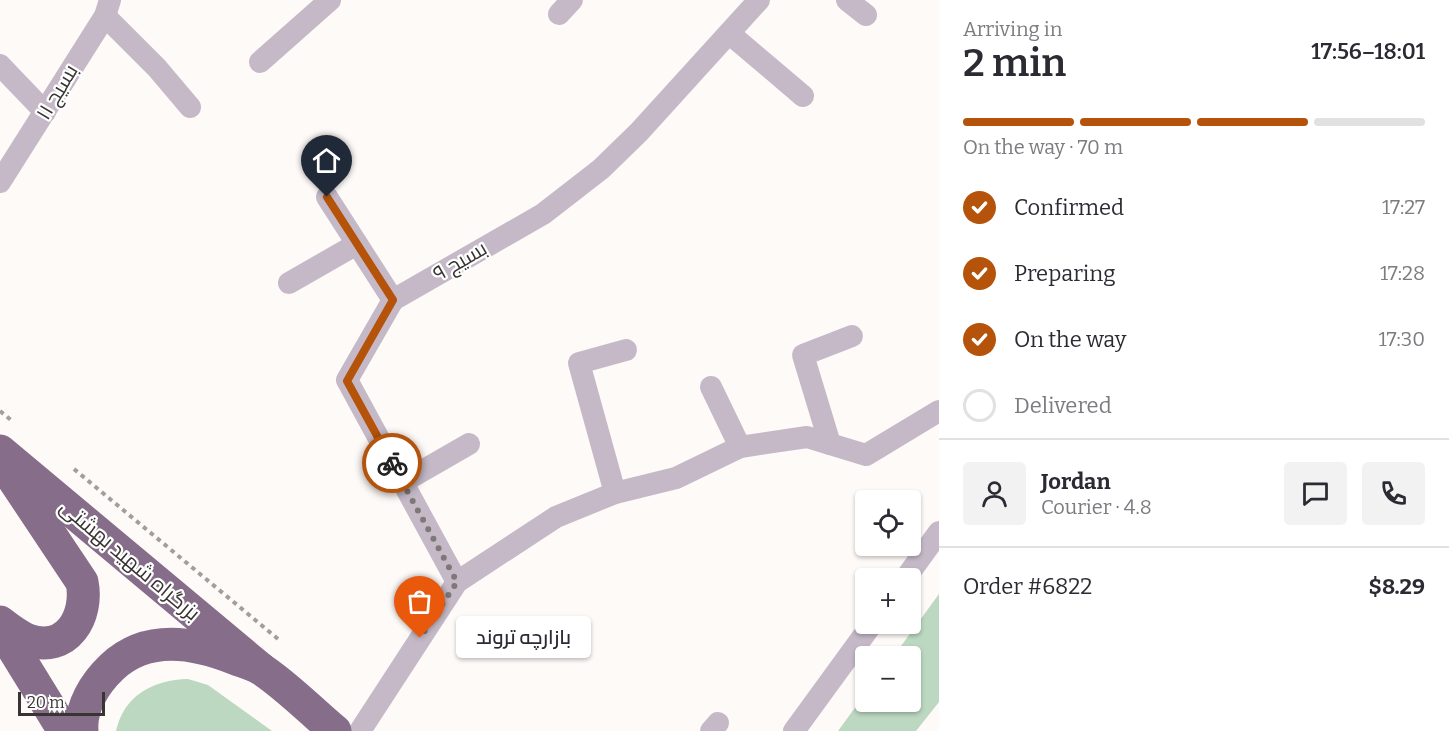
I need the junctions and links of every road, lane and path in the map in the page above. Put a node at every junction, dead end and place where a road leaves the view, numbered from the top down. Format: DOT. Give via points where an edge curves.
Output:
graph roads {
  1 [pos="330,0"];
  2 [pos="846,0"];
  3 [pos="750,3"];
  4 [pos="108,8"];
  5 [pos="866,15"];
  6 [pos="730,34"];
  7 [pos="260,62"];
  8 [pos="0,65"];
  9 [pos="803,96"];
  10 [pos="190,107"];
  11 [pos="45,112"];
  12 [pos="0,182"];
  13 [pos="327,197"];
  14 [pos="357,244"];
  15 [pos="289,283"];
  16 [pos="393,300"];
  17 [pos="852,336"];
  18 [pos="626,350"];
  19 [pos="711,387"];
  20 [pos="939,411"];
  21 [pos="469,444"];
  22 [pos="830,444"];
  23 [pos="740,447"];
  24 [pos="0,452"];
  25 [pos="0,462"];
  26 [pos="403,482"];
  27 [pos="615,493"];
  28 [pos="939,532"];
  29 [pos="913,568"];
  30 [pos="457,582"];
  31 [pos="0,624"];
  32 [pos="865,634"];
  33 [pos="261,669"];
  34 [pos="64,731"];
  35 [pos="82,731"];
  36 [pos="335,731"];
  37 [pos="360,731"];
  38 [pos="794,731"];
  1 -- 7 [label="street"];
  2 -- 5 [label="street"];
  3 -- 6 [label="street, بسیج ۹"];
  4 -- 10 [label="street"];
  4 -- 11 [label="street, بسیج ۱۱"];
  6 -- 9 [label="street"];
  6 -- 16 [label="street, بسیج ۹" via="602,169 543,214"];
  8 -- 11 [label="street"];
  11 -- 12 [label="street, بسیج ۱۱"];
  13 -- 14 [label="street"];
  14 -- 15 [label="street"];
  14 -- 16 [label="street"];
  16 -- 26 [label="street" via="347,381"];
  17 -- 22 [label="street" via="803,355"];
  18 -- 27 [label="street" via="579,363"];
  19 -- 23 [label="street"];
  20 -- 22 [label="street" via="866,455"];
  21 -- 26 [label="street"];
  22 -- 23 [label="street" via="807,437"];
  23 -- 27 [label="street" via="676,478"];
  24 -- 33 [label="highway, بزرگراه شهید بهشتی"];
  25 -- 31 [label="highway" via="78,576 85,595 79,622 57,639 30,640"];
  26 -- 30 [label="street"];
  27 -- 30 [label="street" via="556,517"];
  28 -- 29 [label="street"];
  30 -- 37 [label="street"];
  31 -- 34 [label="highway"];
  32 -- 38 [label="street"];
  33 -- 35 [label="highway" via="199,646 173,642 146,646 122,658 102,676 88,699"];
  33 -- 36 [label="highway, بزرگراه شهید بهشتی"];
}
